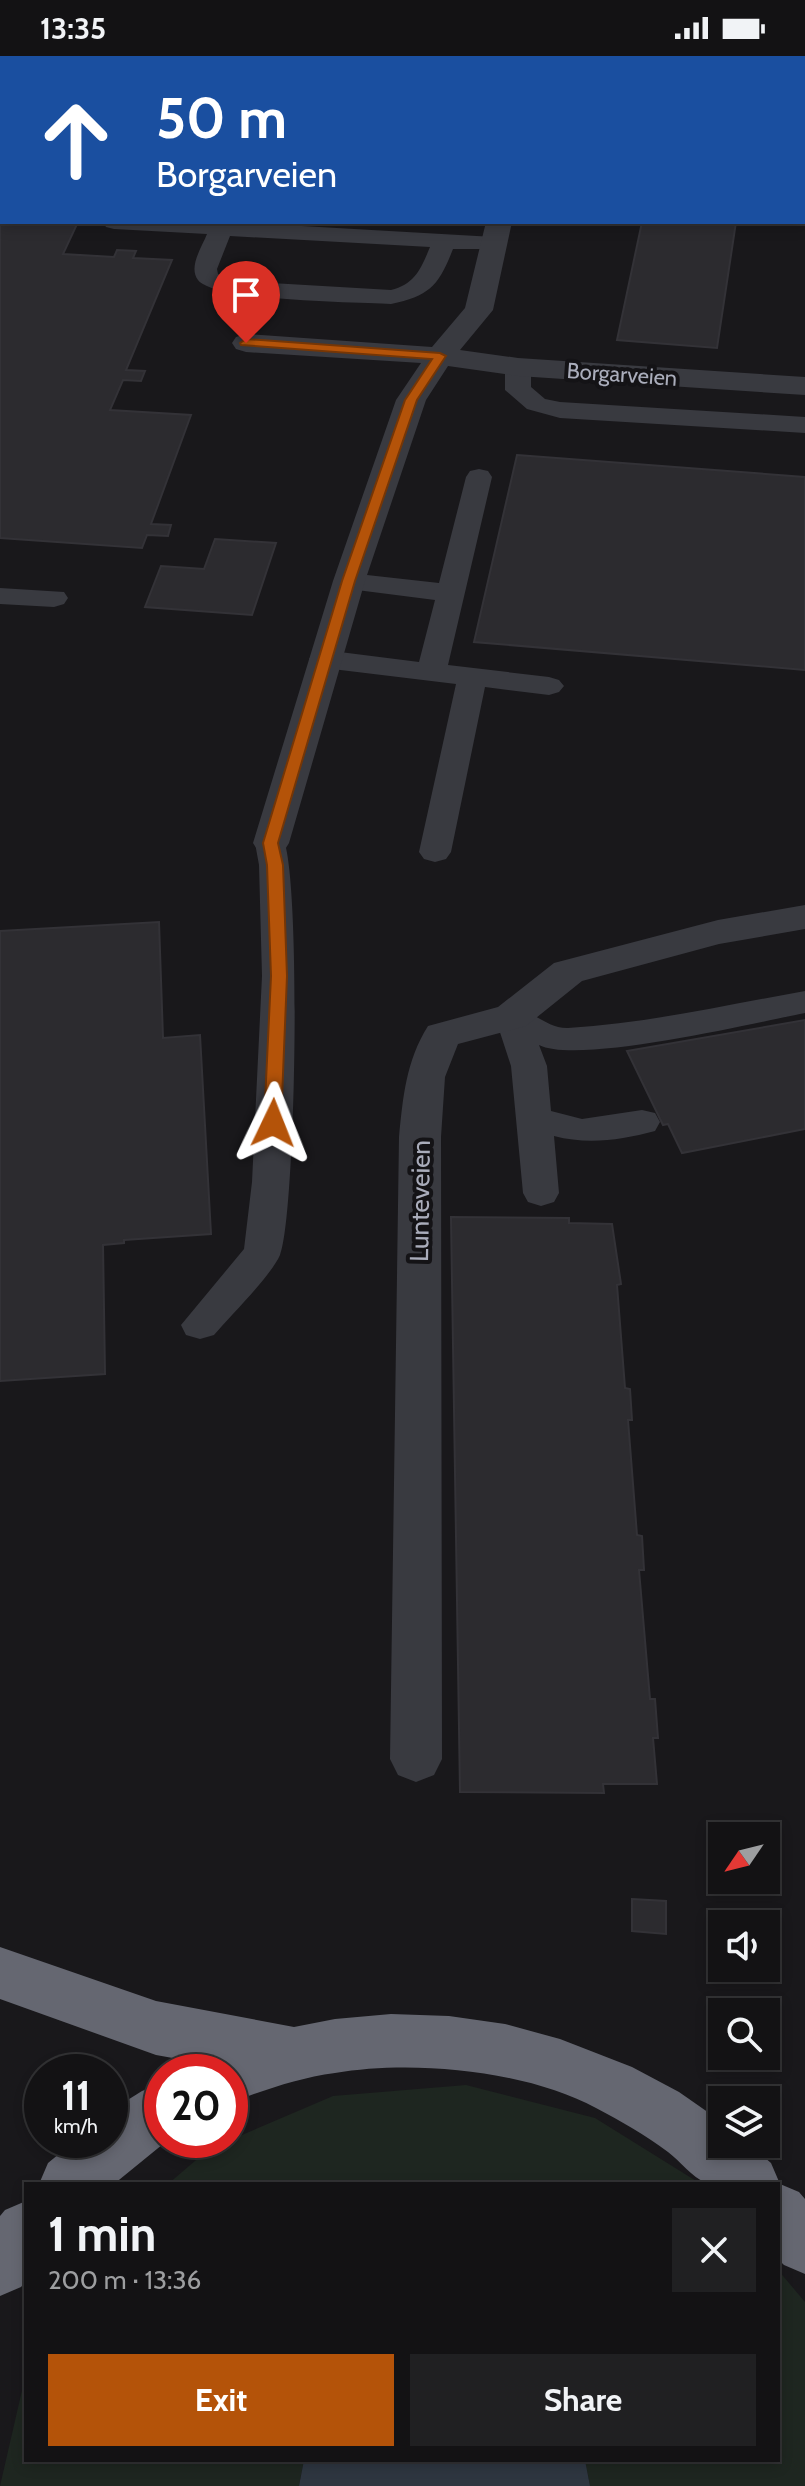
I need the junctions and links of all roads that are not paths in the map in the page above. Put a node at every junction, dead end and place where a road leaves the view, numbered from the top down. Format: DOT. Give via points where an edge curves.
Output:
graph roads {
  1 [pos="150,224"];
  2 [pos="221,228"];
  3 [pos="497,233"];
  4 [pos="444,241"];
  5 [pos="246,343"];
  6 [pos="440,356"];
  7 [pos="518,367"];
  8 [pos="794,385"];
  9 [pos="795,424"];
  10 [pos="479,477"];
  11 [pos="349,581"];
  12 [pos="449,593"];
  13 [pos="0,596"];
  14 [pos="54,598"];
  15 [pos="324,659"];
  16 [pos="431,673"];
  17 [pos="472,678"];
  18 [pos="549,686"];
  19 [pos="271,843"];
  20 [pos="435,852"];
  21 [pos="805,917"];
  22 [pos="805,1002"];
  23 [pos="512,1017"];
  24 [pos="534,1119"];
  25 [pos="642,1122"];
  26 [pos="541,1193"];
  27 [pos="200,1325"];
  28 [pos="416,1759"];
  29 [pos="0,1973"];
  30 [pos="296,2055"];
  31 [pos="248,2070"];
  32 [pos="144,2123"];
  33 [pos="71,2182"];
  34 [pos="748,2182"];
  35 [pos="780,2215"];
  36 [pos="24,2234"];
  37 [pos="805,2244"];
  38 [pos="0,2266"];
  1 -- 2 [label="lane"];
  2 -- 4 [label="lane"];
  2 -- 4 [label="lane" via="205,269 208,278 236,288 408,294 427,282"];
  3 -- 4 [label="lane"];
  3 -- 6 [label="street" via="479,310"];
  5 -- 6 [label="street, Borgarveien"];
  6 -- 7 [label="street, Borgarveien"];
  6 -- 11 [label="street" via="411,400"];
  7 -- 8 [label="street, Borgarveien"];
  7 -- 9 [label="lane" via="518,390 536,404 560,410"];
  8 -- 9 [label="lane"];
  10 -- 12 [label="lane"];
  11 -- 12 [label="lane"];
  11 -- 15 [label="street"];
  12 -- 16 [label="lane"];
  13 -- 14 [label="lane"];
  15 -- 16 [label="lane"];
  15 -- 19 [label="street"];
  16 -- 17 [label="lane"];
  17 -- 18 [label="lane"];
  17 -- 20 [label="lane"];
  19 -- 27 [label="lane" via="279,976 262,1253"];
  21 -- 23 [label="street, Lunteveien" via="718,932 568,972"];
  22 -- 23 [label="lane" via="623,1035 558,1040"];
  23 -- 24 [label="lane" via="529,1066"];
  23 -- 28 [label="street, Lunteveien" via="442,1035 425,1077 420,1137"];
  24 -- 25 [label="lane" via="582,1131"];
  24 -- 26 [label="lane"];
  29 -- 30 [label="highway" via="156,2028"];
  30 -- 31 [label="highway"];
  30 -- 34 [label="highway" via="357,2043 419,2041 481,2046 542,2059 657,2111 711,2148"];
  32 -- 33 [label="highway"];
  35 -- 37 [label="highway"];
  36 -- 38 [label="highway"];
}
